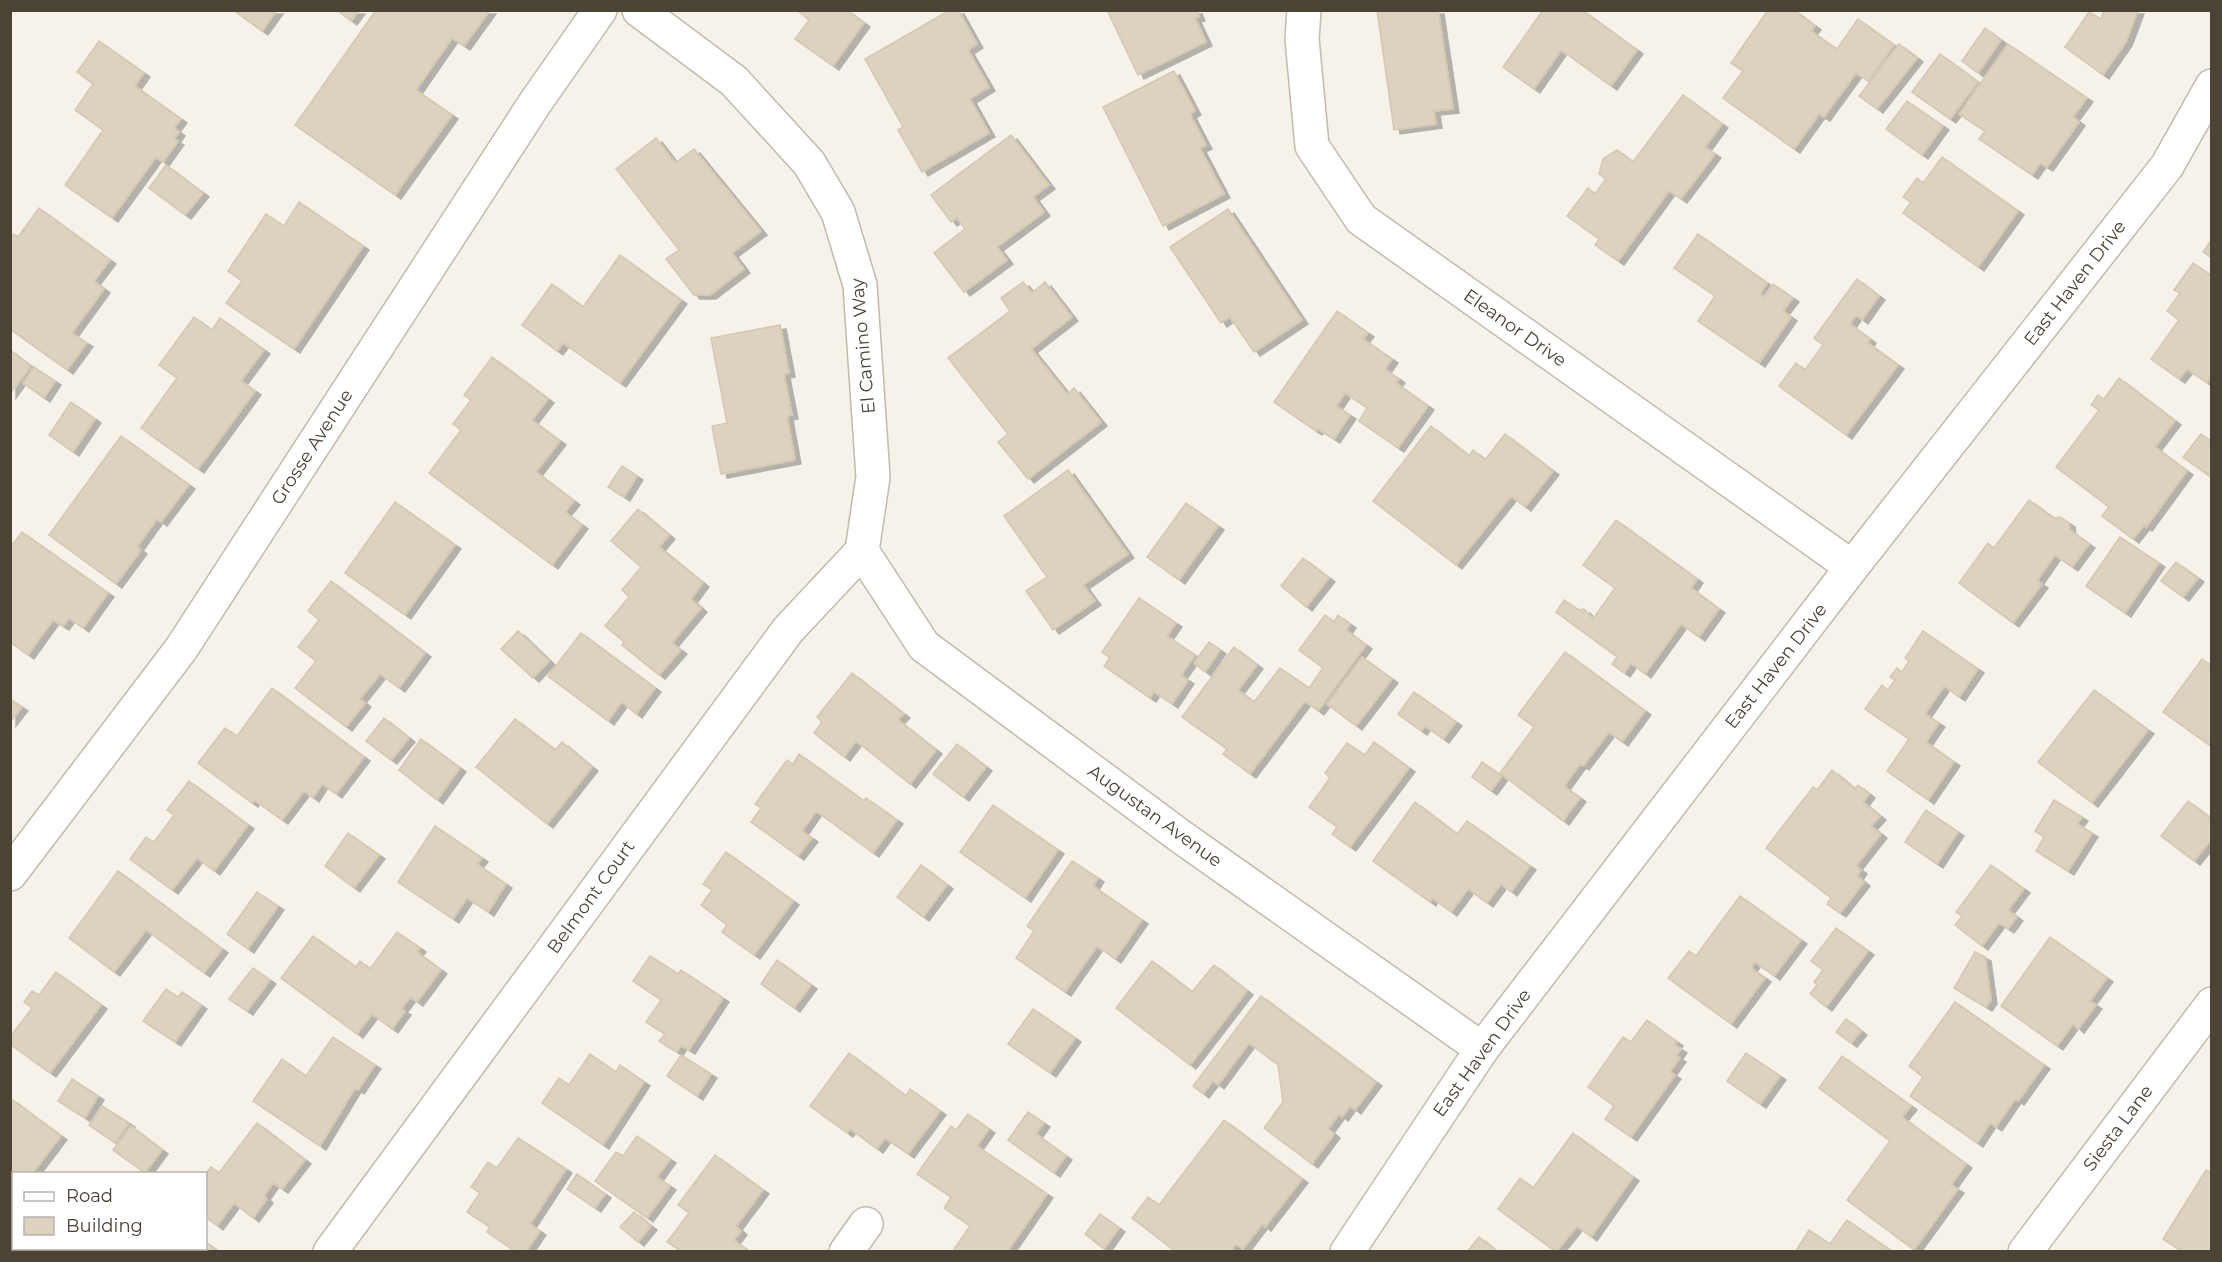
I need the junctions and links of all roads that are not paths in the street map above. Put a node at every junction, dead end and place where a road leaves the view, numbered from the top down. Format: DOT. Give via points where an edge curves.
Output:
graph roads {
  1 [pos="600,10"];
  2 [pos="639,10"];
  3 [pos="1304,10"];
  4 [pos="2211,86"];
  5 [pos="862,551"];
  6 [pos="1852,567"];
  7 [pos="10,874"];
  8 [pos="2211,1004"];
  9 [pos="1482,1049"];
  10 [pos="866,1224"];
  11 [pos="330,1251"];
  12 [pos="846,1251"];
  13 [pos="1347,1251"];
  14 [pos="2025,1251"];
  1 -- 7 [label="street, Grosse Avenue" via="535,103 181,649"];
  2 -- 5 [label="street, El Camino Way" via="734,81 809,163 838,212 860,285 862,307 873,477"];
  3 -- 6 [label="street, Eleanor Drive" via="1302,39 1312,146 1361,219"];
  4 -- 6 [label="street, East Haven Drive" via="2167,166"];
  5 -- 9 [label="street, Augustan Avenue" via="924,646 1180,836"];
  5 -- 11 [label="street, Belmont Court" via="788,630"];
  6 -- 9 [label="street, East Haven Drive"];
  8 -- 14 [label="street, Siesta Lane"];
  9 -- 13 [label="street, East Haven Drive"];
  10 -- 12 [label="street"];
}
